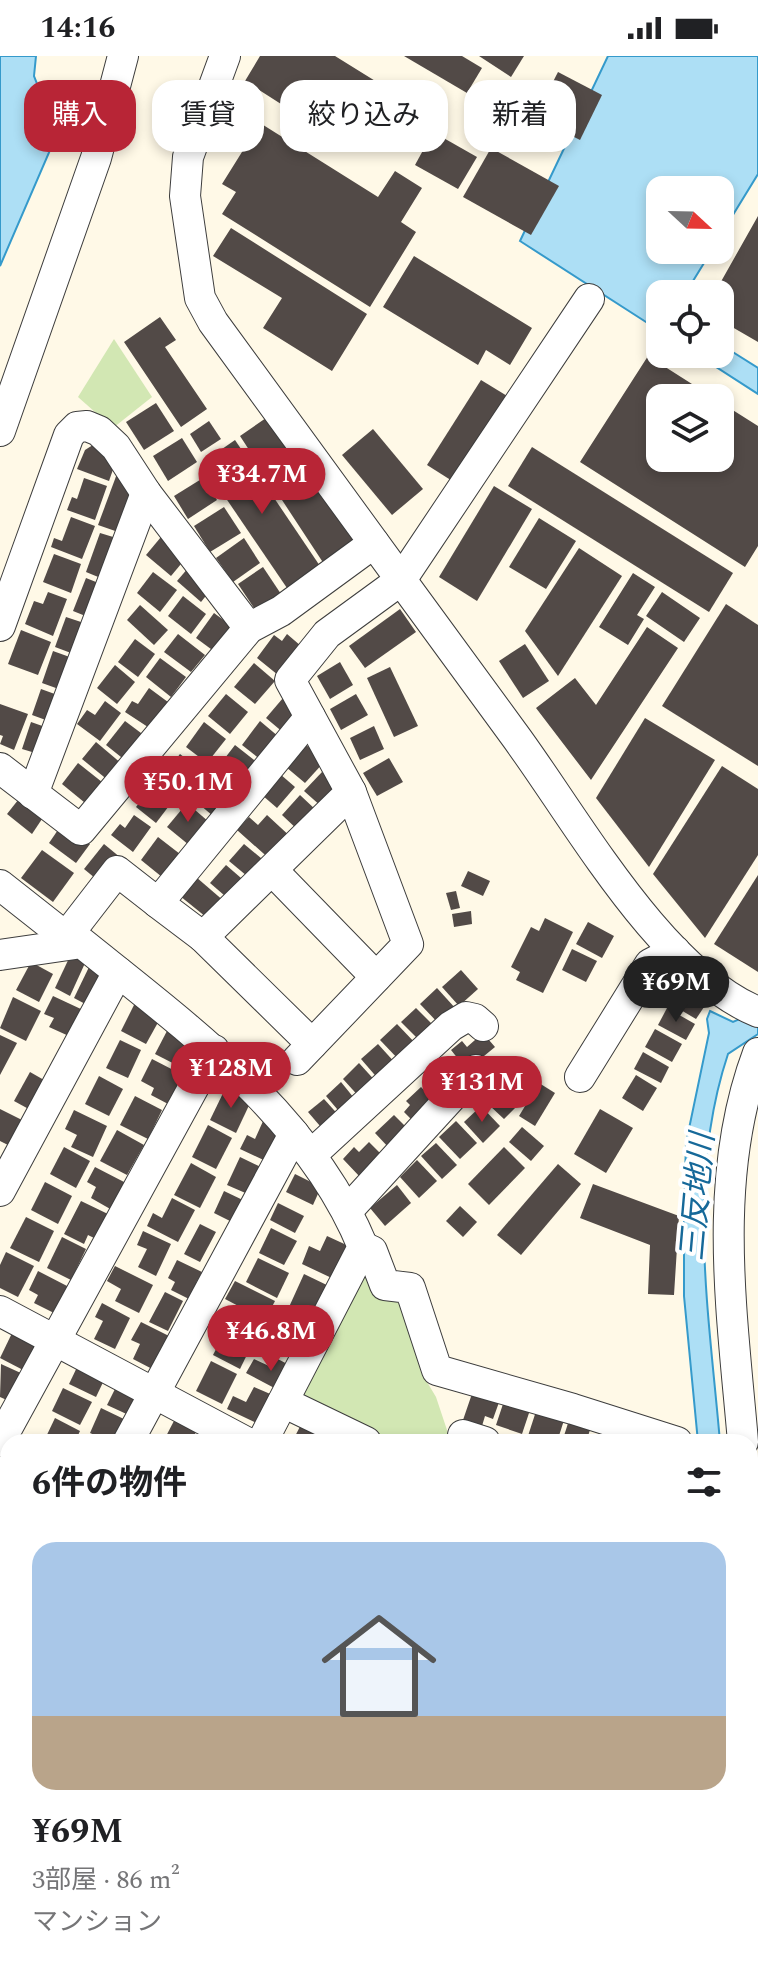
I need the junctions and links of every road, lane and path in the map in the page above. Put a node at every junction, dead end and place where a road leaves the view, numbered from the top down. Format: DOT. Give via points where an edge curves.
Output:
graph roads {
  1 [pos="123,56"];
  2 [pos="225,56"];
  3 [pos="589,299"];
  4 [pos="0,431"];
  5 [pos="146,493"];
  6 [pos="374,543"];
  7 [pos="401,580"];
  8 [pos="0,626"];
  9 [pos="249,628"];
  10 [pos="310,717"];
  11 [pos="0,768"];
  12 [pos="351,792"];
  13 [pos="33,794"];
  14 [pos="272,870"];
  15 [pos="0,885"];
  16 [pos="158,903"];
  17 [pos="203,937"];
  18 [pos="67,941"];
  19 [pos="675,951"];
  20 [pos="0,955"];
  21 [pos="118,972"];
  22 [pos="376,977"];
  23 [pos="758,1012"];
  24 [pos="483,1026"];
  25 [pos="214,1050"];
  26 [pos="758,1053"];
  27 [pos="580,1077"];
  28 [pos="468,1089"];
  29 [pos="303,1144"];
  30 [pos="745,1179"];
  31 [pos="0,1191"];
  32 [pos="348,1210"];
  33 [pos="363,1247"];
  34 [pos="0,1311"];
  35 [pos="54,1340"];
  36 [pos="746,1340"];
  37 [pos="154,1393"];
  38 [pos="283,1402"];
  39 [pos="4,1434"];
  40 [pos="132,1434"];
  41 [pos="231,1434"];
  42 [pos="266,1434"];
  43 [pos="349,1434"];
  44 [pos="652,1434"];
  45 [pos="743,1434"];
  1 -- 4 [label="street" via="96,158"];
  2 -- 6 [label="street" via="188,157 185,196 200,298"];
  3 -- 7 [label="street"];
  5 -- 8 [label="street" via="116,447 99,431 77,427 69,435"];
  5 -- 9 [label="street"];
  5 -- 13 [label="street"];
  6 -- 7 [label="street"];
  6 -- 9 [label="street"];
  7 -- 10 [label="street" via="327,634 290,680"];
  7 -- 19 [label="street" via="619,885"];
  9 -- 13 [label="street" via="81,830"];
  10 -- 12 [label="street"];
  10 -- 16 [label="street"];
  11 -- 13 [label="street"];
  12 -- 14 [label="street"];
  12 -- 22 [label="street" via="408,944"];
  14 -- 17 [label="street"];
  14 -- 22 [label="street"];
  15 -- 18 [label="street"];
  16 -- 17 [label="street"];
  16 -- 18 [label="street" via="117,871"];
  17 -- 22 [label="street" via="305,1052"];
  18 -- 20 [label="street"];
  18 -- 21 [label="street" via="82,943"];
  19 -- 23 [label="street" via="727,996"];
  19 -- 27 [label="street" via="650,964"];
  21 -- 25 [label="street"];
  21 -- 31 [label="street"];
  24 -- 29 [label="street" via="466,1017 451,1026"];
  25 -- 29 [label="street"];
  25 -- 35 [label="street"];
  26 -- 30 [label="street" via="742,1109"];
  28 -- 32 [label="street"];
  29 -- 32 [label="street"];
  29 -- 37 [label="street"];
  30 -- 36 [label="street" via="727,1231"];
  32 -- 33 [label="street"];
  33 -- 38 [label="street"];
  33 -- 44 [label="street" via="372,1251 385,1285 410,1288 437,1370"];
  34 -- 35 [label="street"];
  35 -- 37 [label="street"];
  35 -- 39 [label="street"];
  36 -- 45 [label="street"];
  37 -- 40 [label="street"];
  37 -- 41 [label="street"];
  38 -- 42 [label="street"];
  38 -- 43 [label="street"];
}
